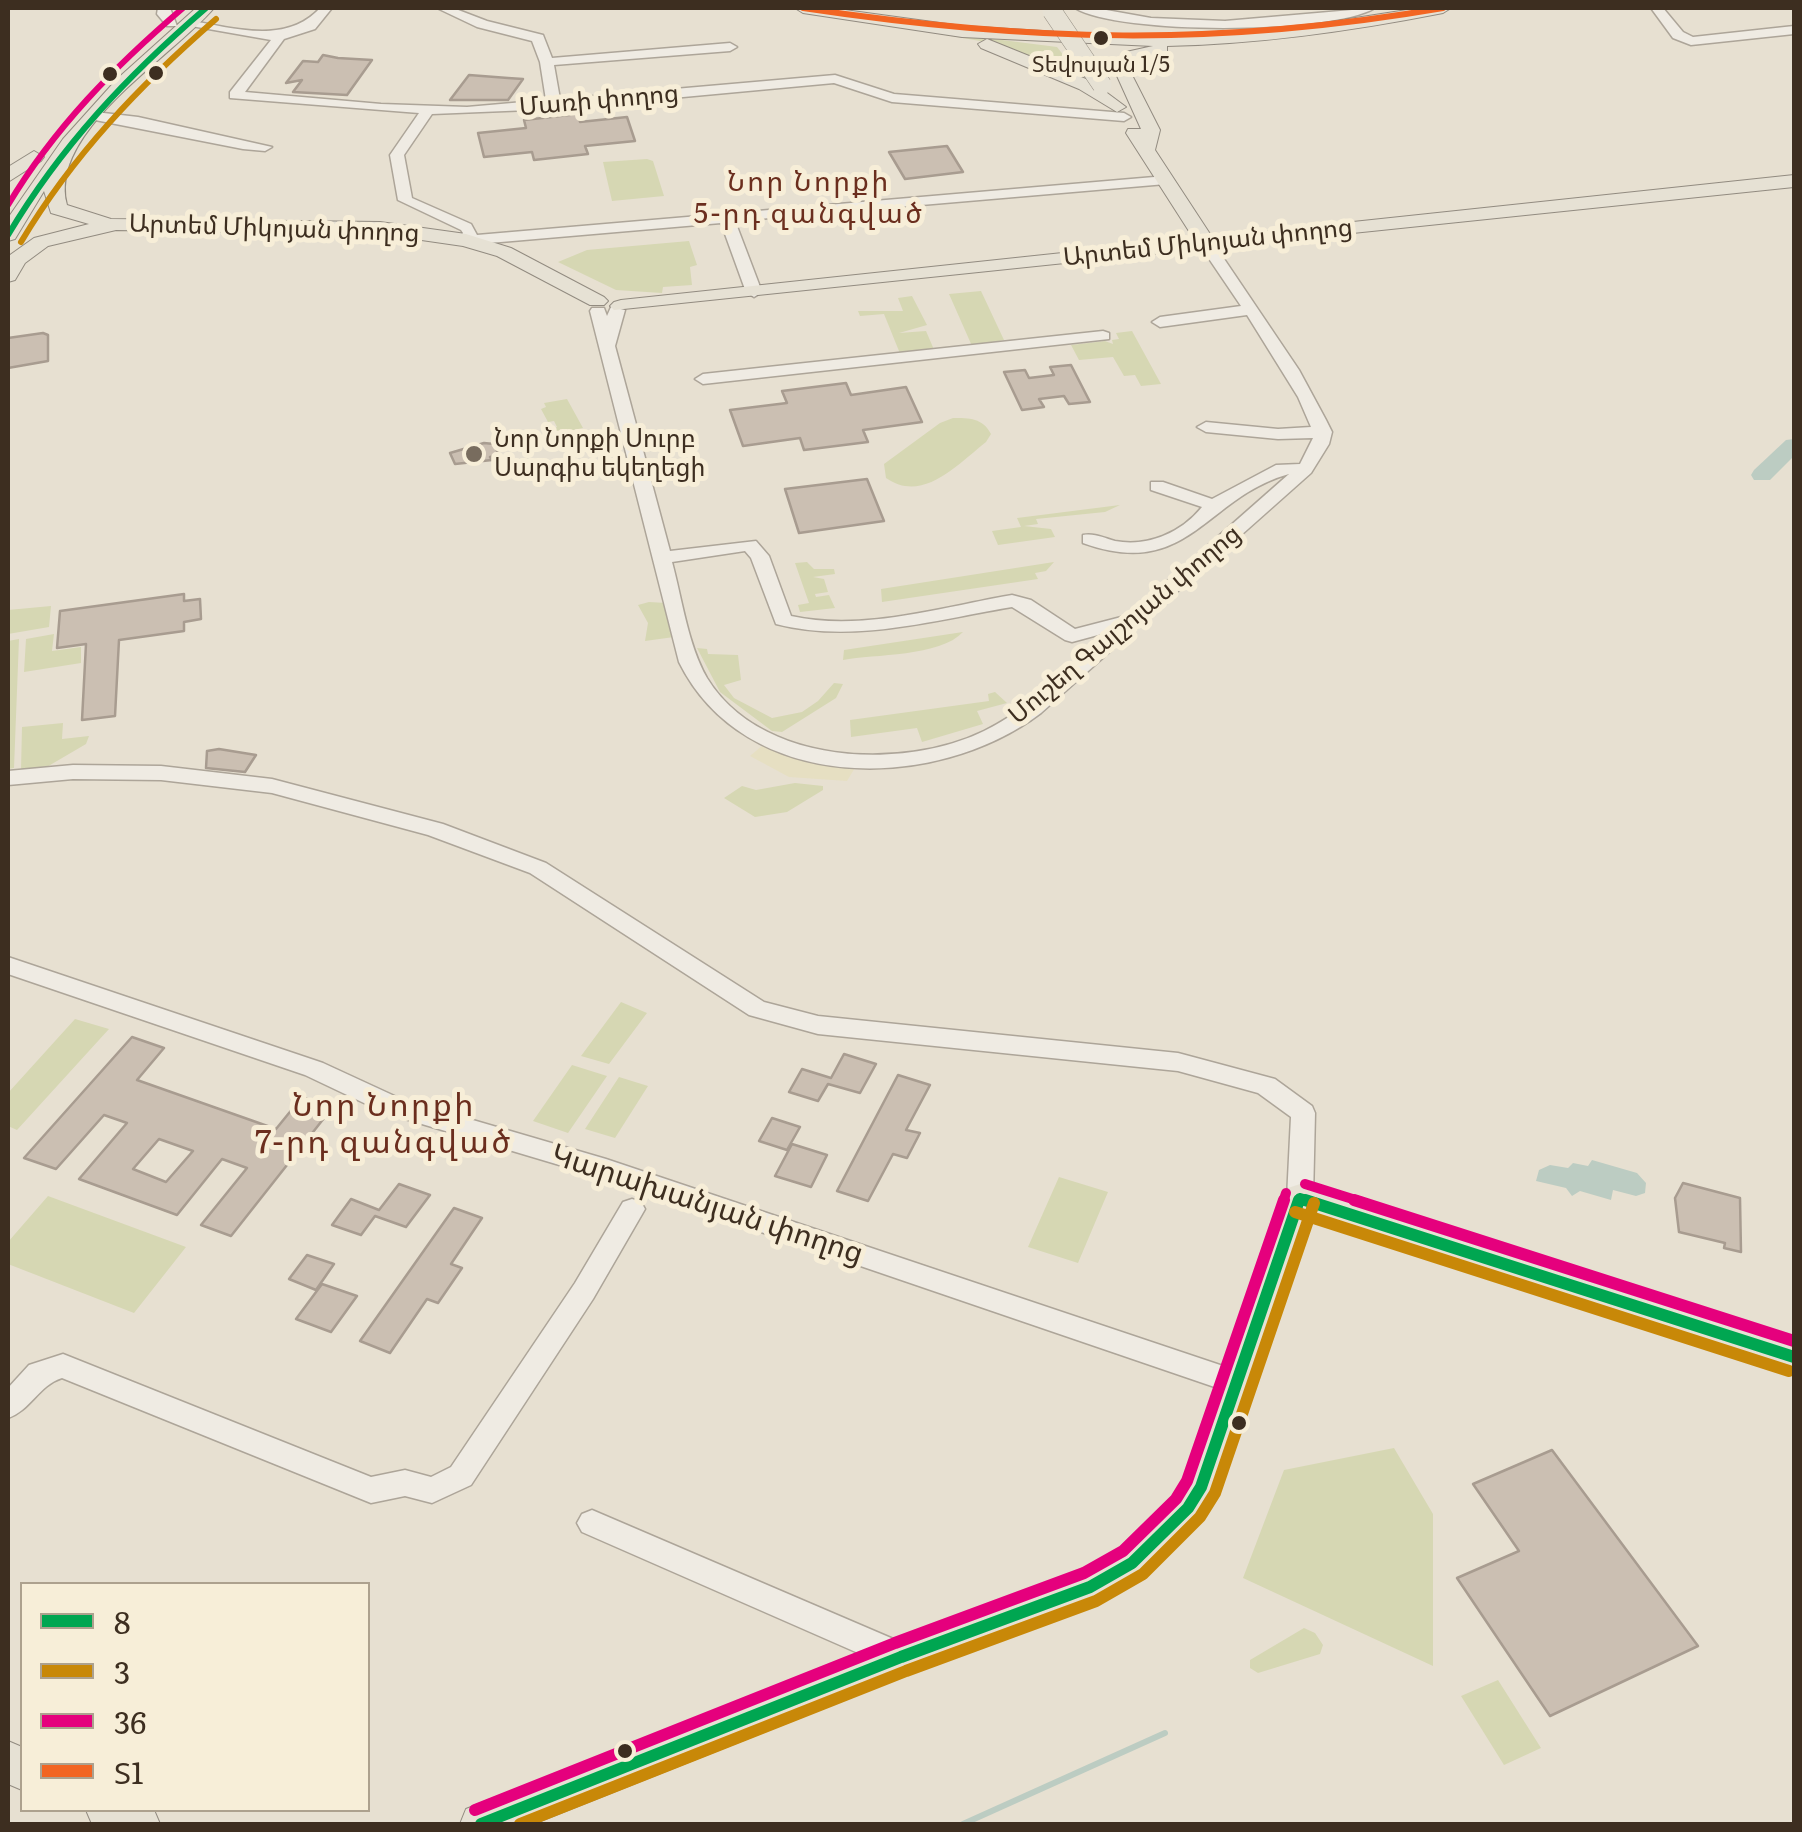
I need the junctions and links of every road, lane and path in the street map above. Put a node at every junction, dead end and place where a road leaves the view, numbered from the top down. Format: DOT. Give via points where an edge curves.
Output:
graph roads {
  1 [pos="206,8"];
  2 [pos="326,8"];
  3 [pos="443,8"];
  4 [pos="804,8"];
  5 [pos="1081,8"];
  6 [pos="1369,8"];
  7 [pos="1412,8"];
  8 [pos="1443,8"];
  9 [pos="1657,8"];
  10 [pos="1051,9"];
  11 [pos="851,12"];
  12 [pos="178,15"];
  13 [pos="1284,20"];
  14 [pos="1240,30"];
  15 [pos="1794,30"];
  16 [pos="277,36"];
  17 [pos="1218,38"];
  18 [pos="730,46"];
  19 [pos="547,62"];
  20 [pos="115,71"];
  21 [pos="137,73"];
  22 [pos="554,105"];
  23 [pos="428,110"];
  24 [pos="1120,112"];
  25 [pos="72,114"];
  26 [pos="95,116"];
  27 [pos="265,147"];
  28 [pos="1146,150"];
  29 [pos="34,157"];
  30 [pos="62,157"];
  31 [pos="8,176"];
  32 [pos="1166,180"];
  33 [pos="1794,181"];
  34 [pos="53,190"];
  35 [pos="8,196"];
  36 [pos="727,219"];
  37 [pos="116,224"];
  38 [pos="11,227"];
  39 [pos="466,240"];
  40 [pos="1207,244"];
  41 [pos="12,268"];
  42 [pos="754,292"];
  43 [pos="608,307"];
  44 [pos="1250,310"];
  45 [pos="1160,322"];
  46 [pos="1103,336"];
  47 [pos="703,378"];
  48 [pos="1206,427"];
  49 [pos="1322,432"];
  50 [pos="1305,469"];
  51 [pos="1157,486"];
  52 [pos="1213,504"];
  53 [pos="1090,540"];
  54 [pos="663,558"];
  55 [pos="1138,618"];
  56 [pos="8,778"];
  57 [pos="8,965"];
  58 [pos="1300,1198"];
  59 [pos="632,1209"];
  60 [pos="1794,1356"];
  61 [pos="1238,1383"];
  62 [pos="8,1406"];
  63 [pos="592,1524"];
  64 [pos="901,1657"];
  65 [pos="111,1812"];
  66 [pos="138,1824"];
  67 [pos="481,1824"];
  1 -- 12 [label="main road"];
  2 -- 16 [label="street" via="310,26"];
  3 -- 19 [label="street" via="538,38"];
  4 -- 11 [label="main road"];
  5 -- 13 [label="street" via="1163,22"];
  6 -- 13 [label="street"];
  7 -- 14 [label="main road"];
  8 -- 17 [label="main road" via="1358,25"];
  9 -- 15 [label="street" via="1678,35 1692,41"];
  10 -- 24 [label="main road, bridge"];
  11 -- 14 [label="main road" via="1037,31"];
  11 -- 17 [label="main road" via="1050,40"];
  11 -- 24 [label="main road" via="998,47 1084,85"];
  12 -- 16 [label="street"];
  12 -- 20 [label="main road"];
  12 -- 21 [label="main road"];
  13 -- 14 [label="street"];
  16 -- 23 [label="street, Մառի փողոց" via="235,95"];
  17 -- 28 [label="main road" via="1124,62 1126,85 1152,130"];
  18 -- 19 [label="street"];
  19 -- 22 [label="street"];
  20 -- 21 [label="main road"];
  20 -- 25 [label="main road"];
  21 -- 26 [label="main road"];
  22 -- 23 [label="street, Մառի փողոց"];
  22 -- 24 [label="street, Մառի փողոց" via="835,78 892,98"];
  23 -- 39 [label="street" via="397,155 402,194 466,227"];
  24 -- 28 [label="main road"];
  25 -- 26 [label="main road"];
  25 -- 29 [label="main road"];
  26 -- 27 [label="street"];
  26 -- 30 [label="main road"];
  28 -- 32 [label="main road"];
  29 -- 31 [label="main road"];
  29 -- 35 [label="main road"];
  30 -- 34 [label="main road"];
  30 -- 38 [label="main road"];
  32 -- 36 [label="street"];
  32 -- 40 [label="main road"];
  33 -- 40 [label="main road, Արտեմ Միկոյան փողոց"];
  34 -- 37 [label="main road, Արտեմ Միկոյան փողոց" via="58,209"];
  34 -- 41 [label="main road"];
  36 -- 39 [label="street"];
  36 -- 42 [label="street"];
  37 -- 39 [label="main road, Արտեմ Միկոյան փողոց" via="366,227"];
  37 -- 41 [label="main road, Արտեմ Միկոյան փողոց" via="41,242"];
  39 -- 43 [label="main road, Արտեմ Միկոյան փողոց" via="528,263"];
  40 -- 42 [label="main road, Արտեմ Միկոյան փողոց"];
  40 -- 44 [label="street"];
  42 -- 43 [label="main road, Արտեմ Միկոյան փողոց"];
  43 -- 54 [label="street, Մուշեղ Գալշոյան փողոց" via="608,345"];
  44 -- 45 [label="street"];
  44 -- 49 [label="street"];
  46 -- 47 [label="street"];
  48 -- 49 [label="street"];
  49 -- 50 [label="street, Մուշեղ Գալշոյան փողոց"];
  50 -- 52 [label="street" via="1282,470"];
  50 -- 55 [label="street, Մուշեղ Գալշոյան փողոց"];
  51 -- 52 [label="street"];
  52 -- 53 [label="street" via="1187,534 1139,550"];
  54 -- 55 [label="street" via="750,545 782,620 802,627 1012,601 1072,636"];
  54 -- 55 [label="street, Մուշեղ Գալշոյան փողոց" via="690,662 714,702 746,730 845,761 912,758 994,734"];
  56 -- 58 [label="street" via="130,772 272,786 435,829 538,868 757,1009 818,1025 1178,1062 1266,1086 1303,1113"];
  57 -- 61 [label="street, Կարախանյան փողոց" via="314,1069 394,1106 606,1169"];
  58 -- 60 [label="main road"];
  58 -- 61 [label="main road"];
  59 -- 62 [label="street" via="461,1476 432,1490 404,1483 372,1490 63,1366 39,1373"];
  61 -- 64 [label="main road" via="1202,1486 1132,1563 1090,1587"];
  63 -- 64 [label="street"];
  64 -- 67 [label="main road"];
  65 -- 66 [label="main road"];
}
